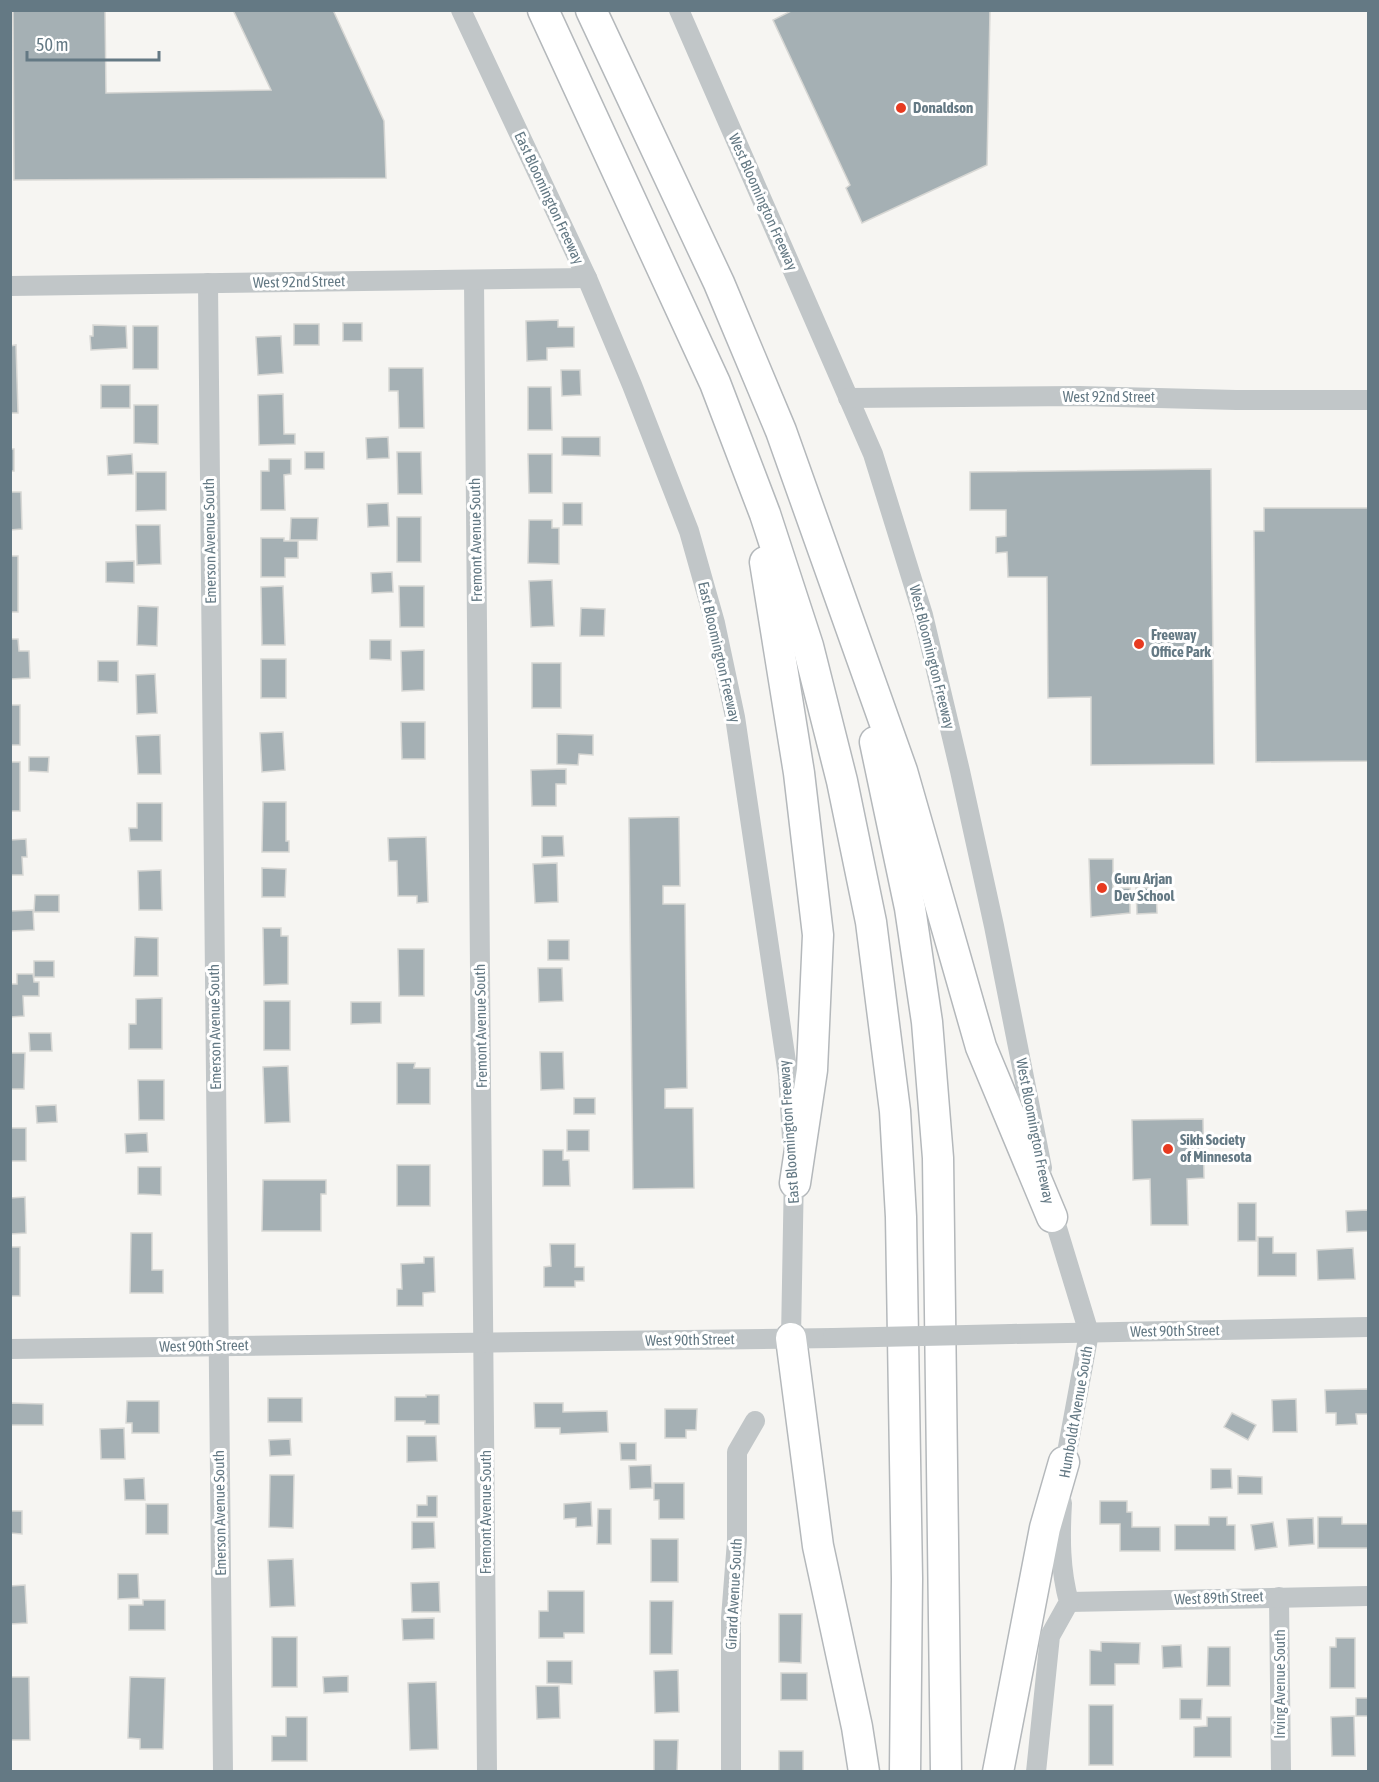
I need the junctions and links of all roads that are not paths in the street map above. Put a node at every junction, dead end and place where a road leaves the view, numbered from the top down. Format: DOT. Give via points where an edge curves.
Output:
graph roads {
  1 [pos="461,10"];
  2 [pos="543,10"];
  3 [pos="591,10"];
  4 [pos="679,10"];
  5 [pos="587,278"];
  6 [pos="474,280"];
  7 [pos="208,283"];
  8 [pos="10,286"];
  9 [pos="848,398"];
  10 [pos="1368,400"];
  11 [pos="752,479"];
  12 [pos="840,596"];
  13 [pos="795,1183"];
  14 [pos="1052,1217"];
  15 [pos="1368,1327"];
  16 [pos="1089,1333"];
  17 [pos="791,1338"];
  18 [pos="485,1342"];
  19 [pos="218,1346"];
  20 [pos="10,1348"];
  21 [pos="755,1421"];
  22 [pos="1064,1462"];
  23 [pos="1368,1596"];
  24 [pos="1279,1597"];
  25 [pos="1069,1602"];
  26 [pos="223,1772"];
  27 [pos="487,1772"];
  28 [pos="731,1772"];
  29 [pos="864,1772"];
  30 [pos="905,1772"];
  31 [pos="946,1772"];
  32 [pos="998,1772"];
  33 [pos="1036,1772"];
  34 [pos="1281,1772"];
  1 -- 5 [label="street, East Bloomington Freeway"];
  2 -- 11 [label="highway" via="715,383"];
  3 -- 12 [label="highway" via="719,282 781,432"];
  4 -- 9 [label="street, West Bloomington Freeway"];
  5 -- 6 [label="street, West 92nd Street"];
  5 -- 13 [label="street, East Bloomington Freeway" via="688,531 715,623 735,717 788,1075"];
  6 -- 7 [label="street, West 92nd Street"];
  6 -- 18 [label="street, Fremont Avenue South"];
  7 -- 8 [label="street, West 92nd Street"];
  7 -- 19 [label="street, Emerson Avenue South"];
  9 -- 10 [label="street, West 92nd Street"];
  9 -- 14 [label="street, West Bloomington Freeway" via="873,454 925,626 992,915"];
  11 -- 13 [label="highway" via="799,772 818,935 812,1070"];
  11 -- 30 [label="highway" via="808,646 842,782 871,922 894,1100 902,1217 907,1579"];
  12 -- 14 [label="highway" via="902,771 981,1047"];
  12 -- 31 [label="highway" via="908,897 927,1022 938,1158"];
  13 -- 17 [label="street, East Bloomington Freeway"];
  14 -- 16 [label="street, West Bloomington Freeway"];
  15 -- 16 [label="street, West 90th Street"];
  16 -- 17 [label="street, West 90th Street, bridge"];
  16 -- 22 [label="street, Humboldt Avenue South"];
  17 -- 18 [label="street, West 90th Street"];
  17 -- 29 [label="highway" via="818,1546"];
  18 -- 19 [label="street, West 90th Street"];
  18 -- 27 [label="street, Fremont Avenue South"];
  19 -- 20 [label="street, West 90th Street"];
  19 -- 26 [label="street, Emerson Avenue South"];
  21 -- 28 [label="street, Girard Avenue South" via="737,1452 737,1541 730,1618"];
  22 -- 25 [label="street, Humboldt Avenue South" via="1060,1534 1063,1580"];
  22 -- 32 [label="highway" via="1045,1528"];
  23 -- 24 [label="street, West 89th Street"];
  24 -- 25 [label="street, West 89th Street"];
  24 -- 34 [label="street, Irving Avenue South"];
  25 -- 33 [label="street" via="1050,1636"];
}
